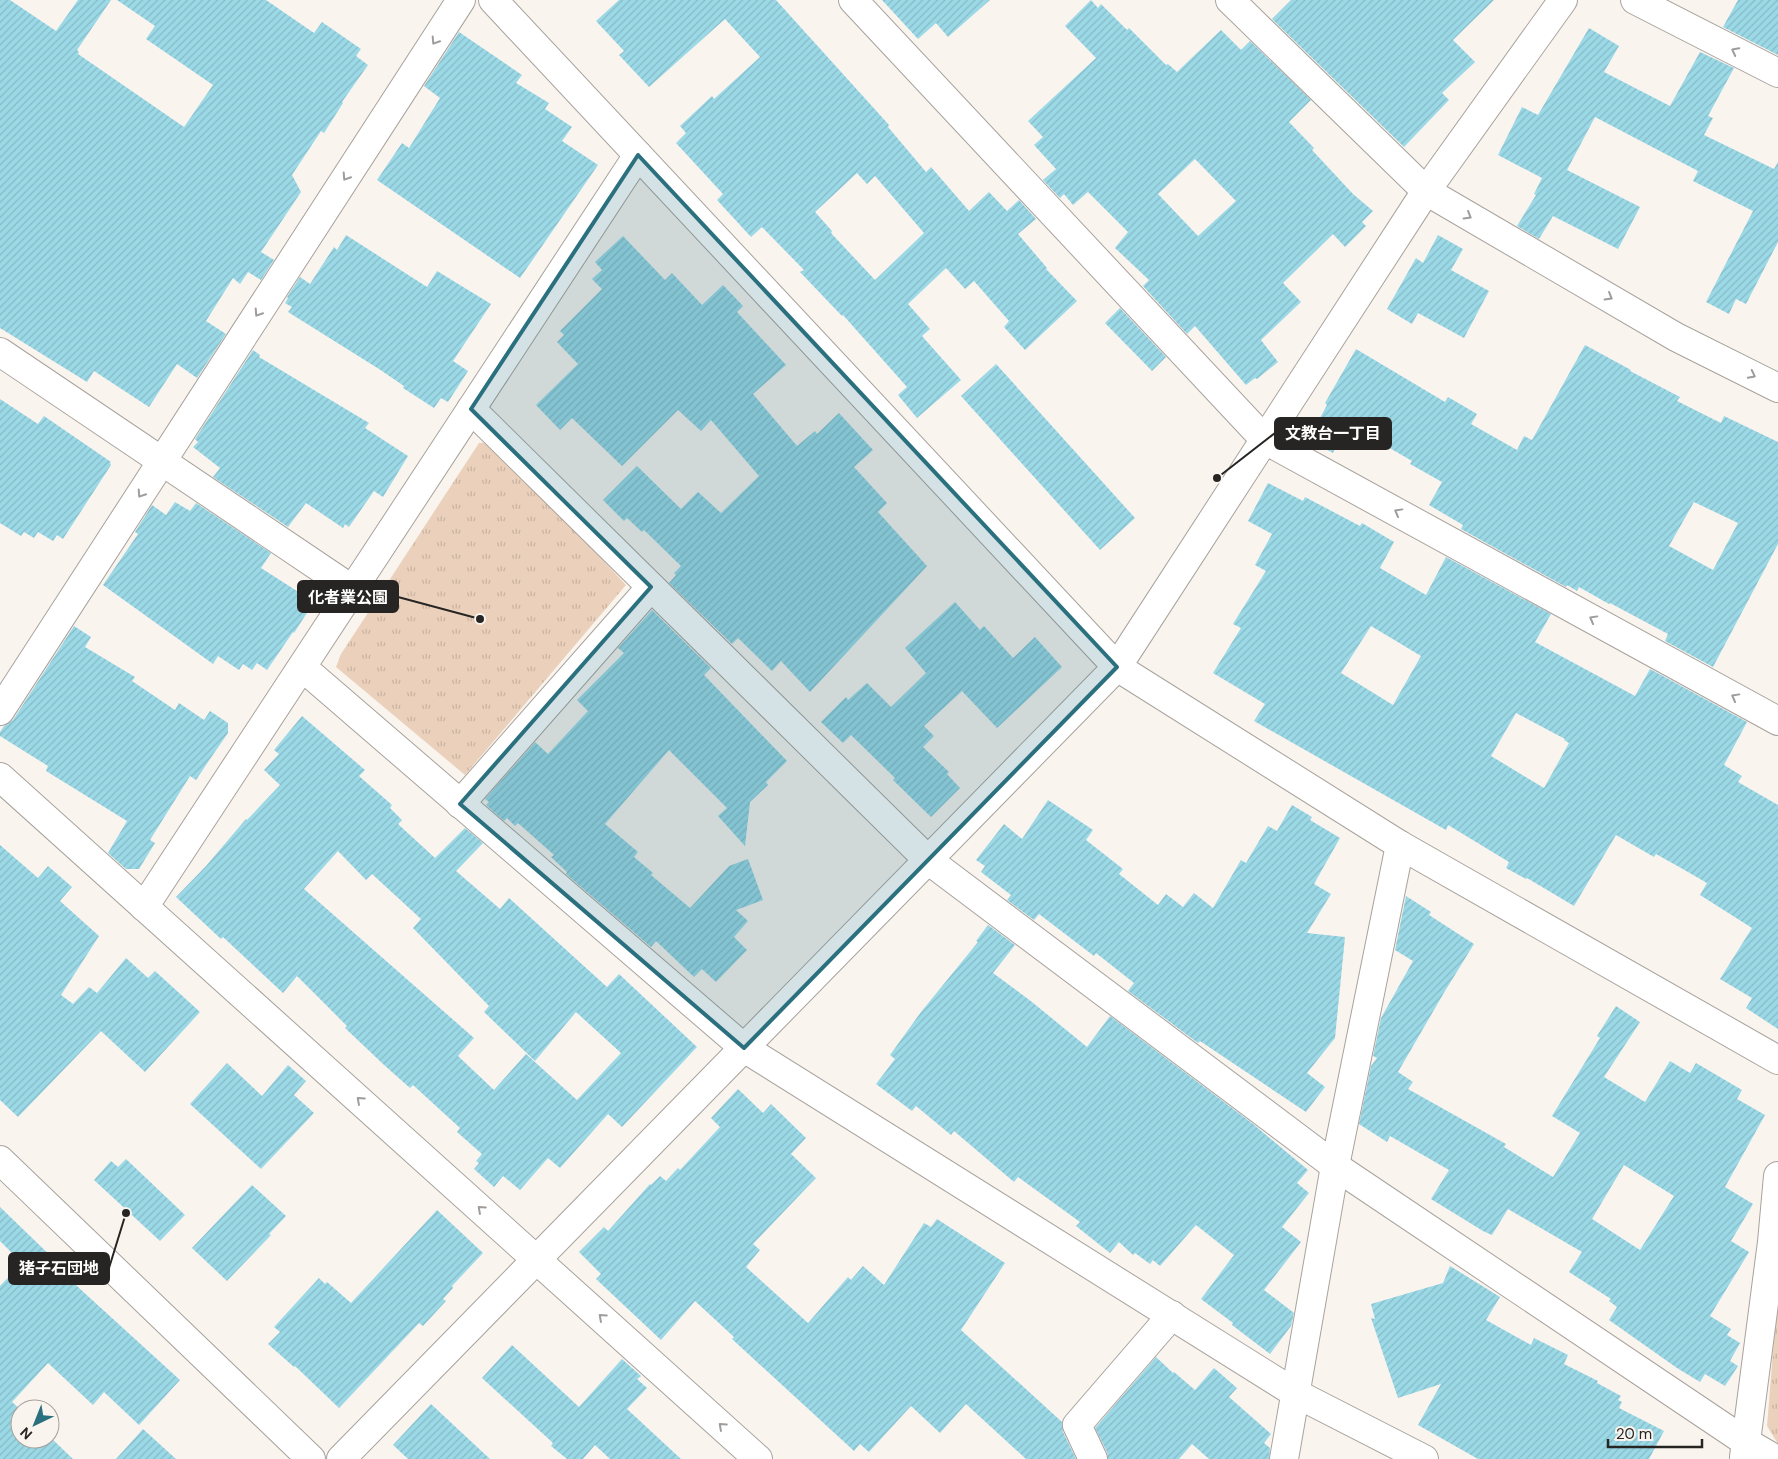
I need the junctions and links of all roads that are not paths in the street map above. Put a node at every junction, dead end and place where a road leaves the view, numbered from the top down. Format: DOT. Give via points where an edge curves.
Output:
graph roads {
  1 [pos="462,0"];
  2 [pos="493,0"];
  3 [pos="853,0"];
  4 [pos="1230,0"];
  5 [pos="1563,0"];
  6 [pos="1635,0"];
  7 [pos="1778,73"];
  8 [pos="638,155"];
  9 [pos="1426,191"];
  10 [pos="0,352"];
  11 [pos="1778,388"];
  12 [pos="471,409"];
  13 [pos="1265,440"];
  14 [pos="162,460"];
  15 [pos="651,587"];
  16 [pos="353,590"];
  17 [pos="302,668"];
  18 [pos="1117,668"];
  19 [pos="0,710"];
  20 [pos="1778,721"];
  21 [pos="0,777"];
  22 [pos="460,804"];
  23 [pos="1400,845"];
  24 [pos="928,860"];
  25 [pos="144,907"];
  26 [pos="744,1048"];
  27 [pos="1778,1060"];
  28 [pos="0,1160"];
  29 [pos="1335,1166"];
  30 [pos="1778,1176"];
  31 [pos="1775,1243"];
  32 [pos="537,1259"];
  33 [pos="1172,1315"];
  34 [pos="1296,1393"];
  35 [pos="1745,1451"];
  36 [pos="311,1459"];
  37 [pos="341,1459"];
  38 [pos="758,1459"];
  39 [pos="1093,1459"];
  40 [pos="1284,1459"];
  41 [pos="1424,1459"];
  42 [pos="1775,1459"];
  1 -- 14 [label="street, one-way"];
  2 -- 8 [label="street"];
  3 -- 13 [label="street"];
  4 -- 9 [label="street"];
  5 -- 9 [label="street"];
  7 -- 6 [label="street, one-way"];
  8 -- 12 [label="street"];
  8 -- 18 [label="street"];
  9 -- 11 [label="street, one-way" via="1676,337"];
  9 -- 13 [label="street"];
  10 -- 14 [label="street"];
  12 -- 15 [label="street"];
  12 -- 16 [label="street"];
  13 -- 18 [label="street"];
  20 -- 13 [label="street, one-way"];
  14 -- 16 [label="street"];
  14 -- 19 [label="street, one-way"];
  15 -- 22 [label="street"];
  15 -- 24 [label="street"];
  16 -- 17 [label="street"];
  17 -- 22 [label="street"];
  17 -- 25 [label="street"];
  18 -- 23 [label="street"];
  18 -- 24 [label="street"];
  21 -- 25 [label="street"];
  22 -- 26 [label="street"];
  23 -- 27 [label="street"];
  23 -- 29 [label="street"];
  24 -- 26 [label="street"];
  24 -- 29 [label="street"];
  32 -- 25 [label="street, one-way"];
  26 -- 32 [label="street"];
  26 -- 33 [label="street"];
  28 -- 36 [label="street"];
  29 -- 34 [label="street"];
  29 -- 35 [label="street"];
  30 -- 31 [label="street"];
  31 -- 35 [label="street"];
  32 -- 37 [label="street"];
  38 -- 32 [label="street, one-way"];
  33 -- 34 [label="street"];
  33 -- 39 [label="street" via="1077,1425"];
  34 -- 40 [label="street"];
  34 -- 41 [label="street"];
  35 -- 42 [label="street"];
}
